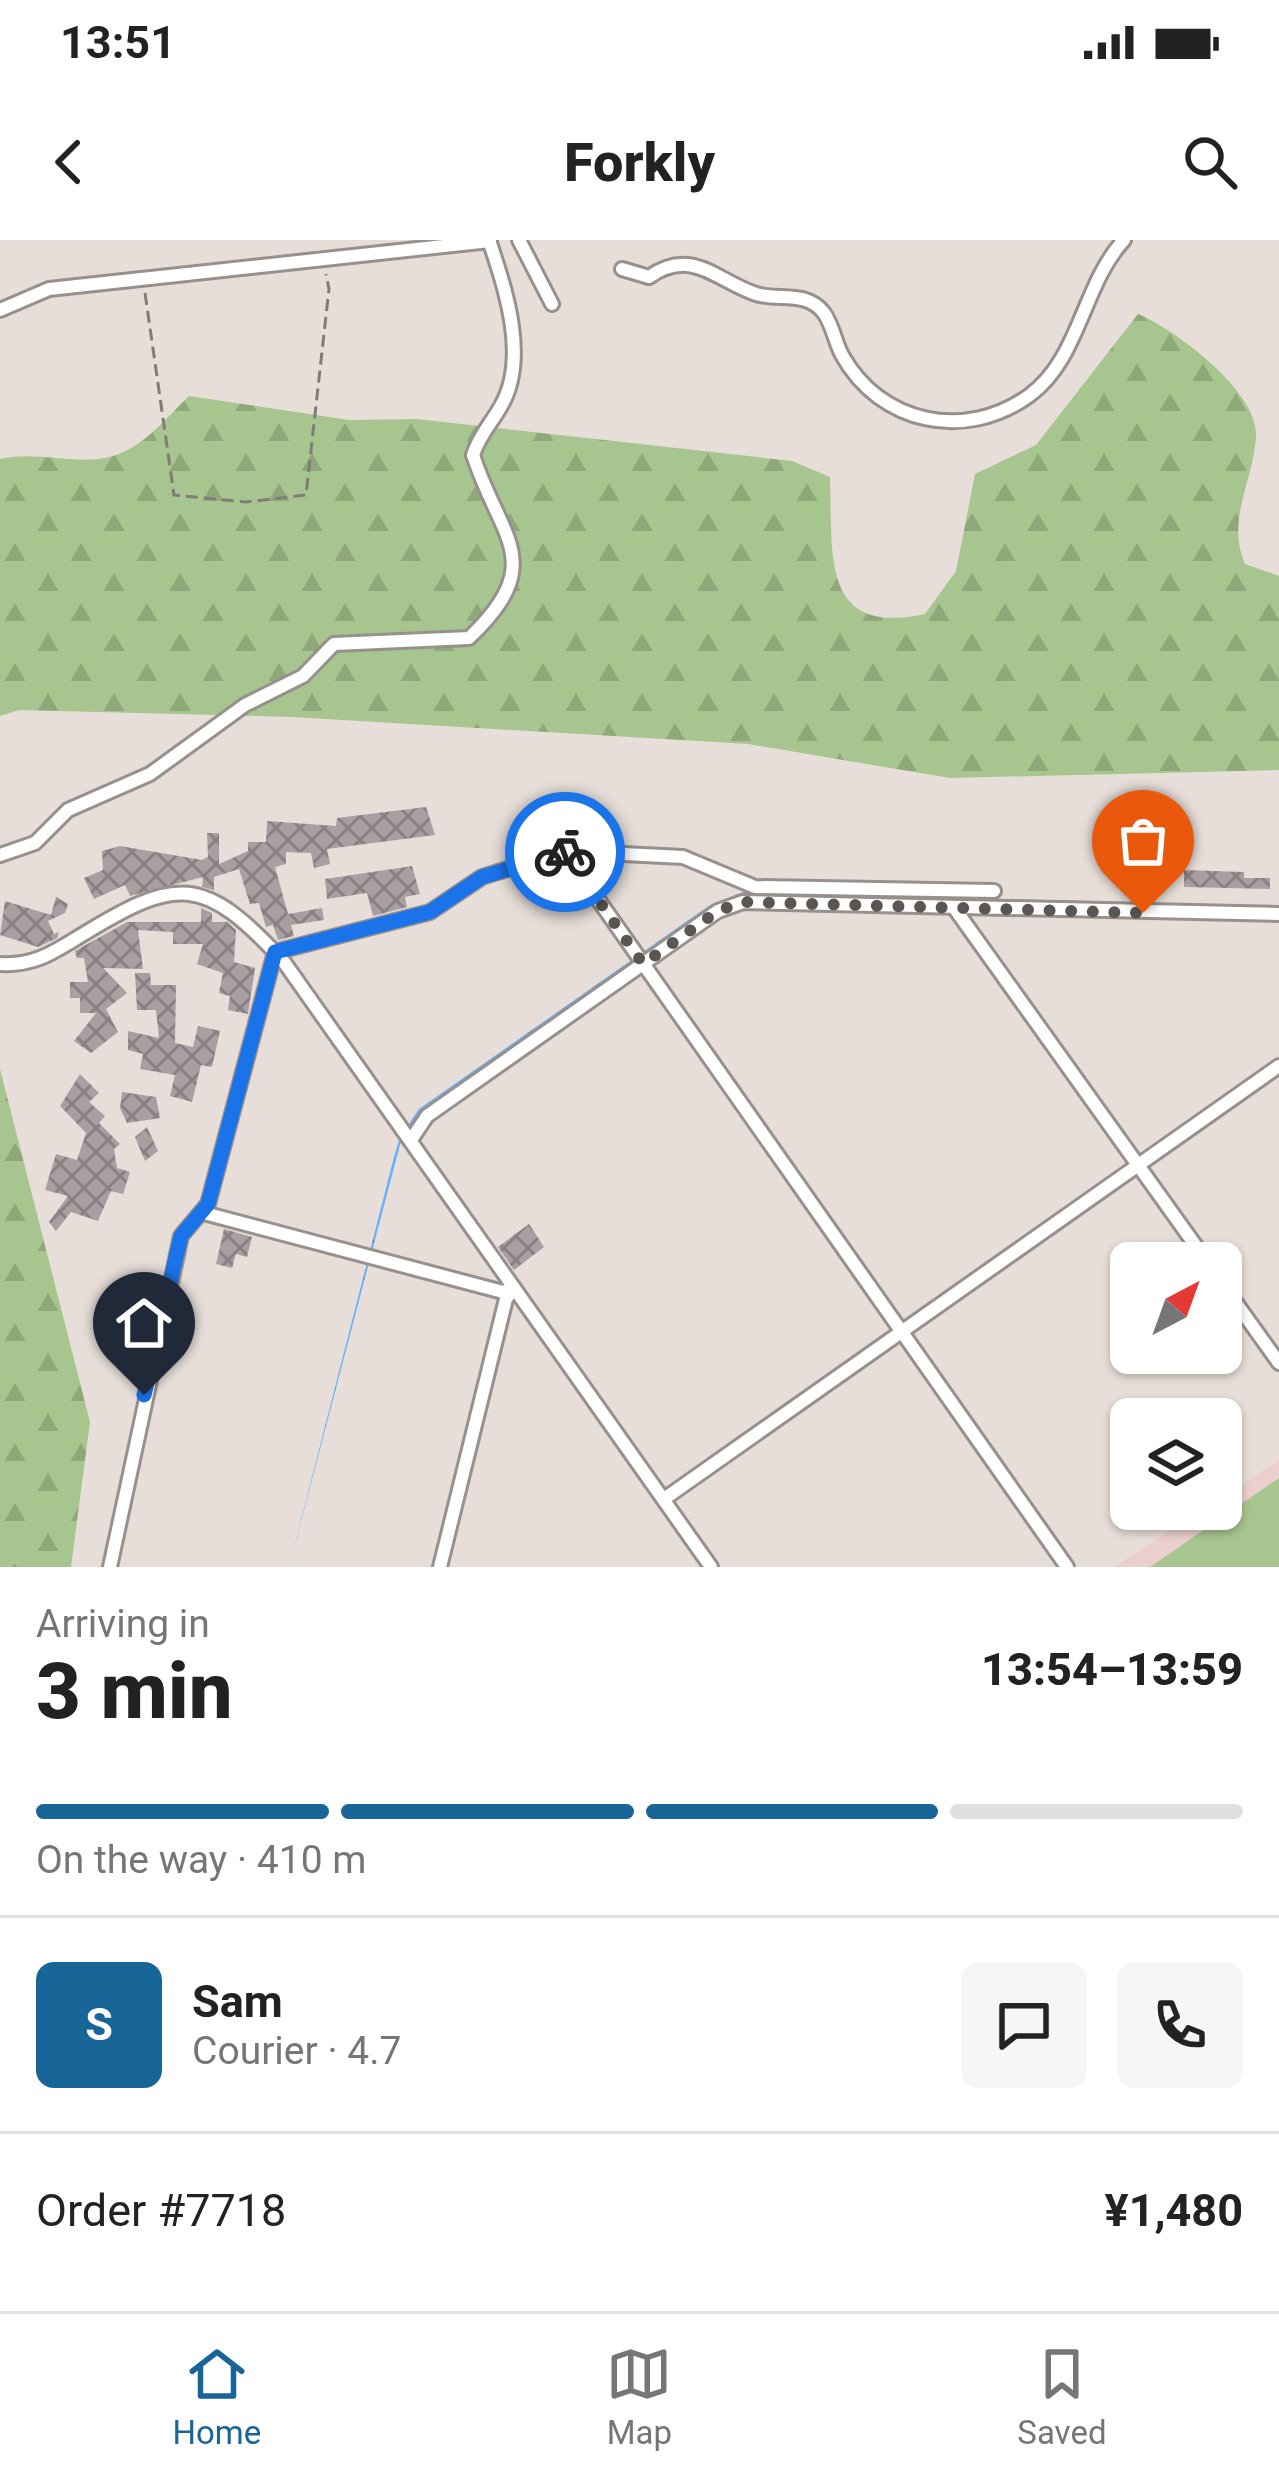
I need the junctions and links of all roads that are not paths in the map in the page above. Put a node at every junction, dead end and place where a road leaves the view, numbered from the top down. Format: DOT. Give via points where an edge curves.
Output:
graph roads {
  1 [pos="344,240"];
  2 [pos="489,240"];
  3 [pos="519,240"];
  4 [pos="1124,240"];
  5 [pos="345,257"];
  6 [pos="622,269"];
  7 [pos="552,304"];
  8 [pos="0,310"];
  9 [pos="564,851"];
  10 [pos="0,856"];
  11 [pos="994,890"];
  12 [pos="956,909"];
  13 [pos="1279,914"];
  14 [pos="275,952"];
  15 [pos="0,964"];
  16 [pos="643,964"];
  17 [pos="1279,1066"];
  18 [pos="411,1140"];
  19 [pos="1137,1164"];
  20 [pos="204,1214"];
  21 [pos="1193,1242"];
  22 [pos="514,1288"];
  23 [pos="1242,1311"];
  24 [pos="900,1330"];
  25 [pos="1279,1363"];
  26 [pos="664,1499"];
  27 [pos="110,1567"];
  28 [pos="440,1567"];
  29 [pos="711,1567"];
  30 [pos="1067,1567"];
  1 -- 5 [label="street"];
  2 -- 5 [label="street"];
  2 -- 10 [label="street" via="510,306 512,360 503,404 473,454 517,556 502,605 469,638 334,644 302,676 244,705 149,774 68,810 35,843"];
  3 -- 7 [label="street"];
  4 -- 6 [label="street" via="1044,381 1010,406 954,421 902,416 842,356 823,312 809,301 759,295 704,266 667,265 649,277"];
  5 -- 8 [label="street" via="49,289"];
  9 -- 11 [label="street" via="683,857 755,887"];
  9 -- 14 [label="street" via="482,877 430,912"];
  9 -- 16 [label="street"];
  12 -- 13 [label="street"];
  12 -- 16 [label="street" via="743,902"];
  12 -- 19 [label="street"];
  14 -- 15 [label="street" via="228,905 191,892 130,905 38,961"];
  14 -- 18 [label="street"];
  14 -- 20 [label="street"];
  16 -- 18 [label="street" via="427,1116"];
  16 -- 24 [label="street"];
  17 -- 19 [label="street"];
  18 -- 22 [label="street"];
  19 -- 21 [label="street"];
  19 -- 24 [label="street"];
  20 -- 22 [label="street" via="503,1292"];
  20 -- 27 [label="street" via="181,1236"];
  22 -- 26 [label="street"];
  22 -- 28 [label="street"];
  23 -- 25 [label="street"];
  24 -- 26 [label="street"];
  24 -- 30 [label="street"];
  26 -- 29 [label="street"];
}
